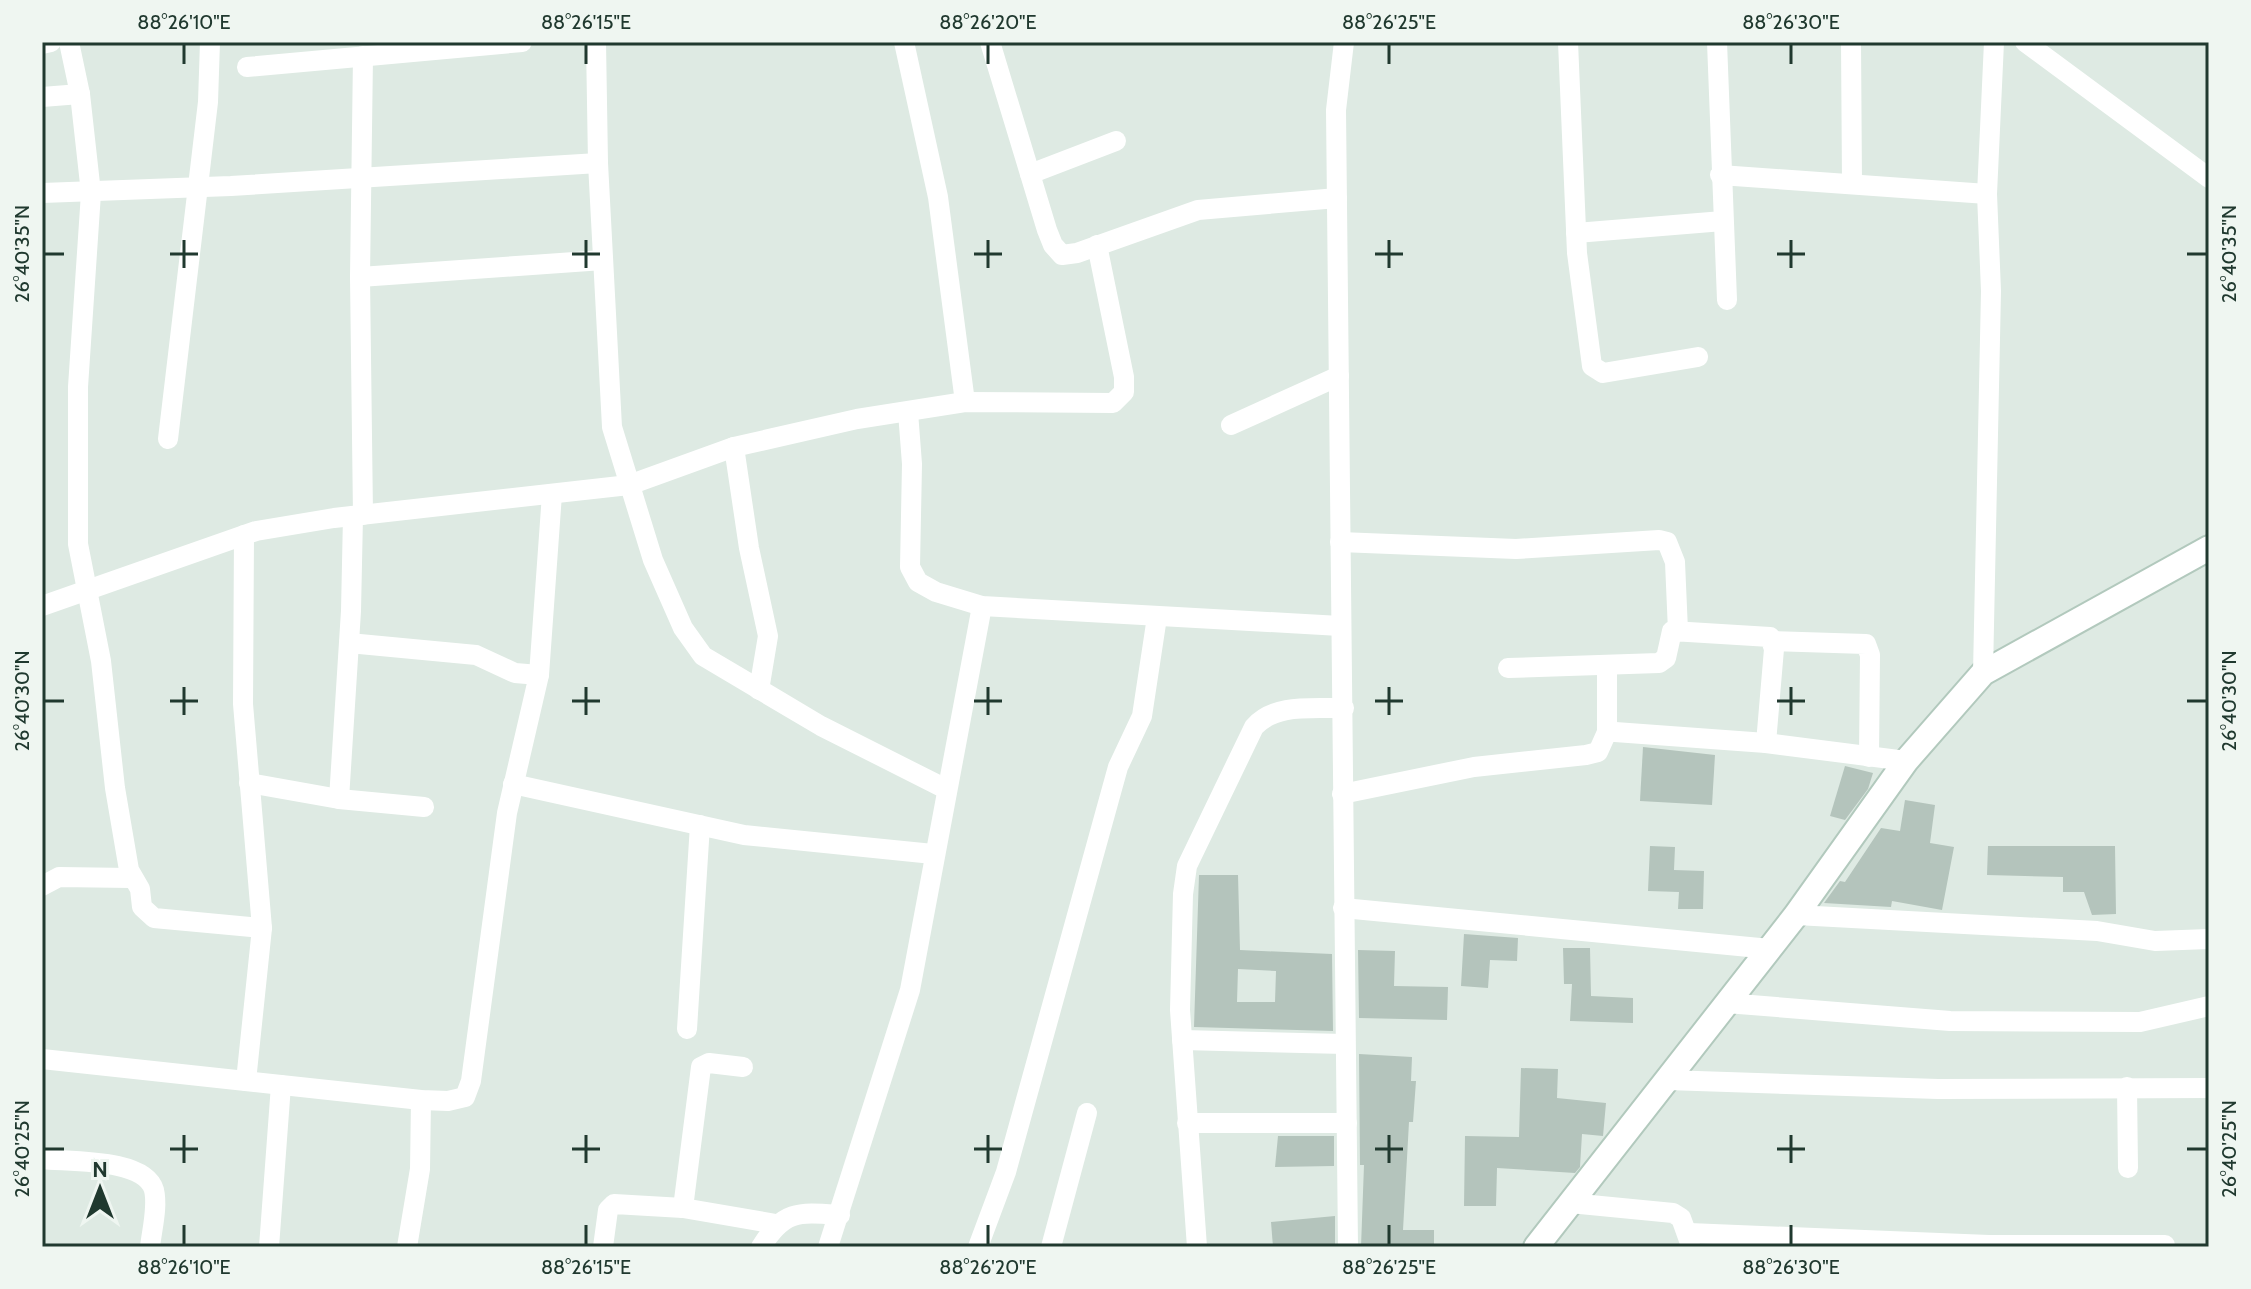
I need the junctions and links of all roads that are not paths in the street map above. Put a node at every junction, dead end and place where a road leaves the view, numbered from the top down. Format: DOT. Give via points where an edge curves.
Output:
graph roads {
  1 [pos="51,42"];
  2 [pos="69,42"];
  3 [pos="210,42"];
  4 [pos="522,42"];
  5 [pos="596,42"];
  6 [pos="904,42"];
  7 [pos="990,42"];
  8 [pos="1344,42"];
  9 [pos="1568,42"];
  10 [pos="1717,42"];
  11 [pos="1851,42"];
  12 [pos="1994,42"];
  13 [pos="2025,42"];
  14 [pos="42,44"];
  15 [pos="363,56"];
  16 [pos="247,67"];
  17 [pos="80,94"];
  18 [pos="42,97"];
  19 [pos="1116,141"];
  20 [pos="598,163"];
  21 [pos="1030,174"];
  22 [pos="1720,175"];
  23 [pos="364,177"];
  24 [pos="2209,178"];
  25 [pos="1852,184"];
  26 [pos="195,186"];
  27 [pos="42,193"];
  28 [pos="91,193"];
  29 [pos="1987,194"];
  30 [pos="1337,198"];
  31 [pos="1723,221"];
  32 [pos="1576,233"];
  33 [pos="1097,245"];
  34 [pos="603,260"];
  35 [pos="360,277"];
  36 [pos="1727,300"];
  37 [pos="1698,357"];
  38 [pos="1339,376"];
  39 [pos="965,402"];
  40 [pos="908,412"];
  41 [pos="1231,425"];
  42 [pos="168,439"];
  43 [pos="734,447"];
  44 [pos="629,485"];
  45 [pos="552,494"];
  46 [pos="358,516"];
  47 [pos="244,535"];
  48 [pos="1340,542"];
  49 [pos="2209,548"];
  50 [pos="86,593"];
  51 [pos="42,606"];
  52 [pos="982,606"];
  53 [pos="1157,617"];
  54 [pos="1340,626"];
  55 [pos="1678,631"];
  56 [pos="1773,641"];
  57 [pos="349,643"];
  58 [pos="1607,667"];
  59 [pos="1508,668"];
  60 [pos="1983,673"];
  61 [pos="539,675"];
  62 [pos="759,690"];
  63 [pos="1344,708"];
  64 [pos="1607,732"];
  65 [pos="1766,743"];
  66 [pos="1869,757"];
  67 [pos="1906,761"];
  68 [pos="249,783"];
  69 [pos="513,784"];
  70 [pos="946,789"];
  71 [pos="1342,794"];
  72 [pos="339,799"];
  73 [pos="424,807"];
  74 [pos="700,825"];
  75 [pos="933,854"];
  76 [pos="131,878"];
  77 [pos="42,886"];
  78 [pos="1343,908"];
  79 [pos="1796,915"];
  80 [pos="262,928"];
  81 [pos="2209,939"];
  82 [pos="1770,949"];
  83 [pos="1726,1003"];
  84 [pos="2209,1006"];
  85 [pos="687,1029"];
  86 [pos="1182,1040"];
  87 [pos="1345,1044"];
  88 [pos="42,1059"];
  89 [pos="743,1067"];
  90 [pos="1667,1080"];
  91 [pos="246,1081"];
  92 [pos="281,1085"];
  93 [pos="2127,1087"];
  94 [pos="2209,1088"];
  95 [pos="421,1100"];
  96 [pos="1087,1113"];
  97 [pos="1187,1123"];
  98 [pos="1347,1123"];
  99 [pos="42,1159"];
  100 [pos="2128,1168"];
  101 [pos="1570,1203"];
  102 [pos="683,1208"];
  103 [pos="840,1215"];
  104 [pos="776,1224"];
  105 [pos="1690,1240"];
  106 [pos="2165,1245"];
  107 [pos="150,1247"];
  108 [pos="269,1247"];
  109 [pos="407,1247"];
  110 [pos="603,1247"];
  111 [pos="761,1247"];
  112 [pos="828,1247"];
  113 [pos="978,1247"];
  114 [pos="1051,1247"];
  115 [pos="1197,1247"];
  116 [pos="1348,1247"];
  117 [pos="1536,1247"];
  1 -- 14 [label="street"];
  2 -- 17 [label="street"];
  3 -- 26 [label="street" via="208,102"];
  4 -- 15 [label="street"];
  5 -- 20 [label="street"];
  6 -- 39 [label="street" via="938,197"];
  7 -- 21 [label="street"];
  8 -- 30 [label="street" via="1336,110"];
  9 -- 32 [label="street"];
  10 -- 22 [label="street"];
  11 -- 25 [label="street"];
  12 -- 29 [label="street"];
  13 -- 24 [label="street"];
  15 -- 16 [label="street"];
  15 -- 23 [label="street"];
  17 -- 18 [label="street"];
  17 -- 28 [label="street"];
  19 -- 21 [label="street"];
  20 -- 23 [label="street"];
  20 -- 34 [label="street"];
  21 -- 33 [label="street" via="1057,251 1069,255"];
  22 -- 25 [label="street"];
  22 -- 31 [label="street"];
  23 -- 26 [label="street"];
  23 -- 35 [label="street"];
  25 -- 29 [label="street"];
  26 -- 28 [label="street"];
  26 -- 42 [label="street"];
  27 -- 28 [label="street"];
  28 -- 50 [label="street" via="76,504"];
  29 -- 60 [label="street" via="1991,291"];
  30 -- 33 [label="street" via="1198,210"];
  30 -- 38 [label="street"];
  31 -- 32 [label="street"];
  31 -- 36 [label="street"];
  32 -- 37 [label="street" via="1596,372"];
  33 -- 39 [label="street" via="1121,353 1120,399 1100,405"];
  34 -- 35 [label="street"];
  34 -- 44 [label="street" via="612,427"];
  35 -- 46 [label="street"];
  38 -- 41 [label="street"];
  38 -- 48 [label="street"];
  39 -- 40 [label="street"];
  40 -- 43 [label="street"];
  40 -- 52 [label="street" via="910,567 918,582 936,592"];
  43 -- 44 [label="street"];
  43 -- 62 [label="street" via="768,636"];
  44 -- 45 [label="street"];
  44 -- 62 [label="street" via="653,560 691,642 703,656"];
  45 -- 46 [label="street"];
  45 -- 61 [label="street"];
  46 -- 47 [label="street"];
  46 -- 57 [label="street"];
  47 -- 50 [label="street"];
  47 -- 68 [label="street" via="243,704"];
  48 -- 54 [label="street"];
  48 -- 55 [label="street" via="1516,549 1667,542 1675,562"];
  49 -- 60 [label="street"];
  50 -- 51 [label="street"];
  50 -- 76 [label="street" via="101,661"];
  52 -- 53 [label="street"];
  52 -- 70 [label="street"];
  53 -- 54 [label="street"];
  53 -- 113 [label="street" via="1142,716 1115,778 1006,1172"];
  54 -- 63 [label="street"];
  55 -- 56 [label="street"];
  55 -- 58 [label="street" via="1669,636 1665,662"];
  56 -- 65 [label="street"];
  56 -- 66 [label="street" via="1866,644"];
  57 -- 61 [label="street" via="476,655 515,673"];
  57 -- 72 [label="street"];
  58 -- 59 [label="street"];
  58 -- 64 [label="street"];
  60 -- 67 [label="street"];
  61 -- 69 [label="street"];
  62 -- 70 [label="street"];
  63 -- 71 [label="street"];
  63 -- 86 [label="street" via="1263,716 1241,753 1187,866"];
  64 -- 65 [label="street"];
  64 -- 71 [label="street" via="1598,752 1586,755 1474,767"];
  65 -- 66 [label="street"];
  66 -- 67 [label="street"];
  67 -- 79 [label="street"];
  68 -- 72 [label="street"];
  68 -- 80 [label="street"];
  69 -- 74 [label="street"];
  69 -- 95 [label="street" via="471,1081 465,1097"];
  70 -- 75 [label="street"];
  71 -- 78 [label="street"];
  72 -- 73 [label="street"];
  74 -- 75 [label="street" via="792,842"];
  74 -- 85 [label="street"];
  75 -- 103 [label="street" via="910,990"];
  76 -- 77 [label="street" via="59,877"];
  76 -- 80 [label="street" via="140,889 146,914 154,918"];
  78 -- 82 [label="street"];
  78 -- 87 [label="street"];
  79 -- 81 [label="street" via="2097,931 2155,941"];
  79 -- 82 [label="street"];
  80 -- 91 [label="street"];
  82 -- 83 [label="street"];
  83 -- 84 [label="street" via="1950,1021 2093,1022 2140,1022"];
  83 -- 90 [label="street"];
  86 -- 87 [label="street"];
  86 -- 97 [label="street"];
  87 -- 98 [label="street"];
  88 -- 91 [label="street"];
  89 -- 102 [label="street" via="701,1067"];
  90 -- 93 [label="street" via="1938,1089"];
  90 -- 101 [label="street"];
  91 -- 92 [label="street"];
  92 -- 95 [label="street"];
  92 -- 108 [label="street"];
  93 -- 94 [label="street"];
  93 -- 100 [label="street"];
  95 -- 109 [label="street" via="420,1169"];
  96 -- 114 [label="street"];
  97 -- 98 [label="street"];
  97 -- 115 [label="street"];
  98 -- 116 [label="street"];
  99 -- 107 [label="street" via="124,1166 144,1176 153,1187 155,1204"];
  101 -- 105 [label="street" via="1673,1213 1681,1218"];
  101 -- 117 [label="street"];
  102 -- 104 [label="street"];
  102 -- 110 [label="street" via="614,1204 608,1210"];
  103 -- 104 [label="street" via="808,1212"];
  103 -- 112 [label="street"];
  104 -- 111 [label="street"];
  105 -- 106 [label="street"];
}
